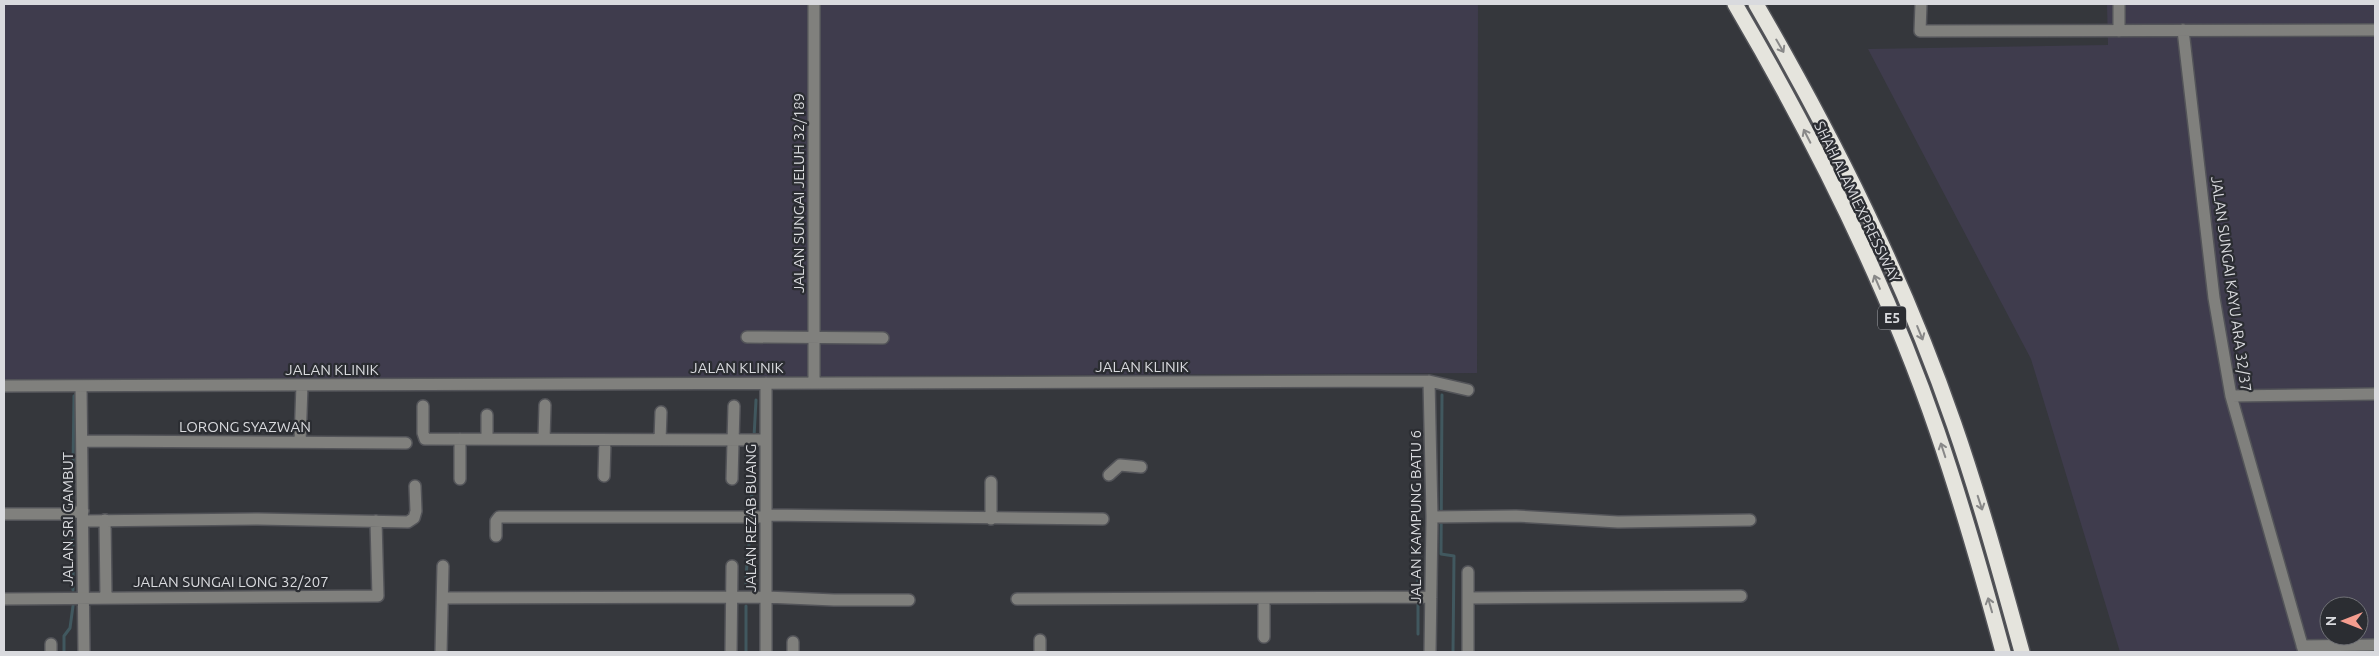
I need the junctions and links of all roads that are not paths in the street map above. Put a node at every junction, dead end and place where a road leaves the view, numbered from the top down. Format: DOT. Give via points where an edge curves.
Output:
graph roads {
  1 [pos="814,4"];
  2 [pos="1735,4"];
  3 [pos="1756,4"];
  4 [pos="1921,4"];
  5 [pos="2119,4"];
  6 [pos="2184,30"];
  7 [pos="2375,30"];
  8 [pos="2119,31"];
  9 [pos="747,337"];
  10 [pos="814,338"];
  11 [pos="883,338"];
  12 [pos="1429,381"];
  13 [pos="766,383"];
  14 [pos="814,383"];
  15 [pos="302,385"];
  16 [pos="4,386"];
  17 [pos="81,386"];
  18 [pos="1468,390"];
  19 [pos="2375,394"];
  20 [pos="2231,396"];
  21 [pos="545,405"];
  22 [pos="423,406"];
  23 [pos="734,406"];
  24 [pos="661,412"];
  25 [pos="487,415"];
  26 [pos="460,439"];
  27 [pos="487,439"];
  28 [pos="544,440"];
  29 [pos="605,440"];
  30 [pos="660,440"];
  31 [pos="750,440"];
  32 [pos="83,441"];
  33 [pos="300,442"];
  34 [pos="406,443"];
  35 [pos="1141,467"];
  36 [pos="1109,475"];
  37 [pos="604,476"];
  38 [pos="460,479"];
  39 [pos="732,479"];
  40 [pos="991,482"];
  41 [pos="415,486"];
  42 [pos="4,514"];
  43 [pos="83,516"];
  44 [pos="759,516"];
  45 [pos="1432,517"];
  46 [pos="991,519"];
  47 [pos="1103,519"];
  48 [pos="105,520"];
  49 [pos="1750,520"];
  50 [pos="376,521"];
  51 [pos="496,536"];
  52 [pos="443,566"];
  53 [pos="732,566"];
  54 [pos="1468,572"];
  55 [pos="1741,596"];
  56 [pos="766,597"];
  57 [pos="1423,597"];
  58 [pos="4,598"];
  59 [pos="106,598"];
  60 [pos="443,598"];
  61 [pos="1264,598"];
  62 [pos="1468,598"];
  63 [pos="83,599"];
  64 [pos="731,599"];
  65 [pos="1017,599"];
  66 [pos="909,600"];
  67 [pos="1264,637"];
  68 [pos="2375,645"];
  69 [pos="2303,649"];
  70 [pos="84,652"];
  71 [pos="441,652"];
  72 [pos="731,652"];
  73 [pos="766,652"];
  74 [pos="1430,652"];
  75 [pos="1468,652"];
  76 [pos="2003,652"];
  77 [pos="2022,652"];
  1 -- 10 [label="street, JALAN SUNGAI JELUH 32/189"];
  76 -- 2 [label="highway, SHAH ALAM EXPRESSWAY / E5, one-way" via="1937,430 1906,350 1834,188"];
  3 -- 77 [label="highway, SHAH ALAM EXPRESSWAY / E5, one-way" via="1853,181 1923,342 1984,517"];
  4 -- 8 [label="street" via="1920,31"];
  5 -- 8 [label="street"];
  6 -- 7 [label="street"];
  6 -- 8 [label="street"];
  6 -- 20 [label="street, JALAN SUNGAI KAYU ARA 32/37" via="2214,298"];
  9 -- 10 [label="street"];
  10 -- 11 [label="street"];
  10 -- 14 [label="street, JALAN SUNGAI JELUH 32/189"];
  12 -- 14 [label="street, JALAN KLINIK"];
  12 -- 18 [label="street, JALAN KLINIK"];
  12 -- 45 [label="street, JALAN KAMPUNG BATU 6"];
  13 -- 14 [label="street, JALAN KLINIK"];
  13 -- 15 [label="street, JALAN KLINIK"];
  13 -- 31 [label="street, JALAN REZAB BUANG"];
  15 -- 17 [label="street, JALAN KLINIK"];
  15 -- 33 [label="street"];
  16 -- 17 [label="street, JALAN KLINIK"];
  17 -- 32 [label="street, JALAN SRI GAMBUT"];
  19 -- 20 [label="street"];
  20 -- 69 [label="street, JALAN SUNGAI KAYU ARA 32/37"];
  21 -- 28 [label="street"];
  22 -- 26 [label="street" via="425,439"];
  23 -- 31 [label="street"];
  24 -- 30 [label="street"];
  25 -- 27 [label="street"];
  26 -- 27 [label="street"];
  26 -- 38 [label="street"];
  27 -- 28 [label="street"];
  28 -- 29 [label="street"];
  29 -- 30 [label="street"];
  29 -- 37 [label="street"];
  30 -- 31 [label="street"];
  31 -- 39 [label="street"];
  31 -- 44 [label="street, JALAN REZAB BUANG"];
  32 -- 33 [label="street, LORONG SYAZWAN"];
  32 -- 43 [label="street, JALAN SRI GAMBUT"];
  33 -- 34 [label="street, LORONG SYAZWAN"];
  35 -- 36 [label="street" via="1120,465"];
  40 -- 46 [label="street"];
  41 -- 50 [label="street" via="414,518 408,522"];
  42 -- 43 [label="street"];
  43 -- 48 [label="street"];
  43 -- 63 [label="street, JALAN SRI GAMBUT"];
  44 -- 46 [label="street"];
  44 -- 51 [label="street" via="499,517"];
  44 -- 56 [label="street, JALAN REZAB BUANG"];
  45 -- 49 [label="street" via="1516,516 1618,522"];
  45 -- 57 [label="street, JALAN KAMPUNG BATU 6"];
  46 -- 47 [label="street"];
  48 -- 50 [label="street"];
  48 -- 59 [label="street"];
  50 -- 59 [label="street, JALAN SUNGAI LONG 32/207" via="378,596"];
  52 -- 60 [label="street"];
  53 -- 64 [label="street"];
  54 -- 62 [label="street"];
  55 -- 62 [label="street"];
  56 -- 64 [label="street"];
  56 -- 66 [label="street"];
  56 -- 73 [label="street, JALAN REZAB BUANG"];
  57 -- 61 [label="street"];
  57 -- 74 [label="street, JALAN KAMPUNG BATU 6"];
  58 -- 63 [label="street, JALAN SUNGAI LONG 32/207"];
  59 -- 63 [label="street, JALAN SUNGAI LONG 32/207"];
  60 -- 64 [label="street"];
  60 -- 71 [label="street"];
  61 -- 65 [label="street"];
  61 -- 67 [label="street"];
  62 -- 75 [label="street"];
  63 -- 70 [label="street, JALAN SRI GAMBUT"];
  64 -- 72 [label="street"];
  68 -- 69 [label="street"];
}
